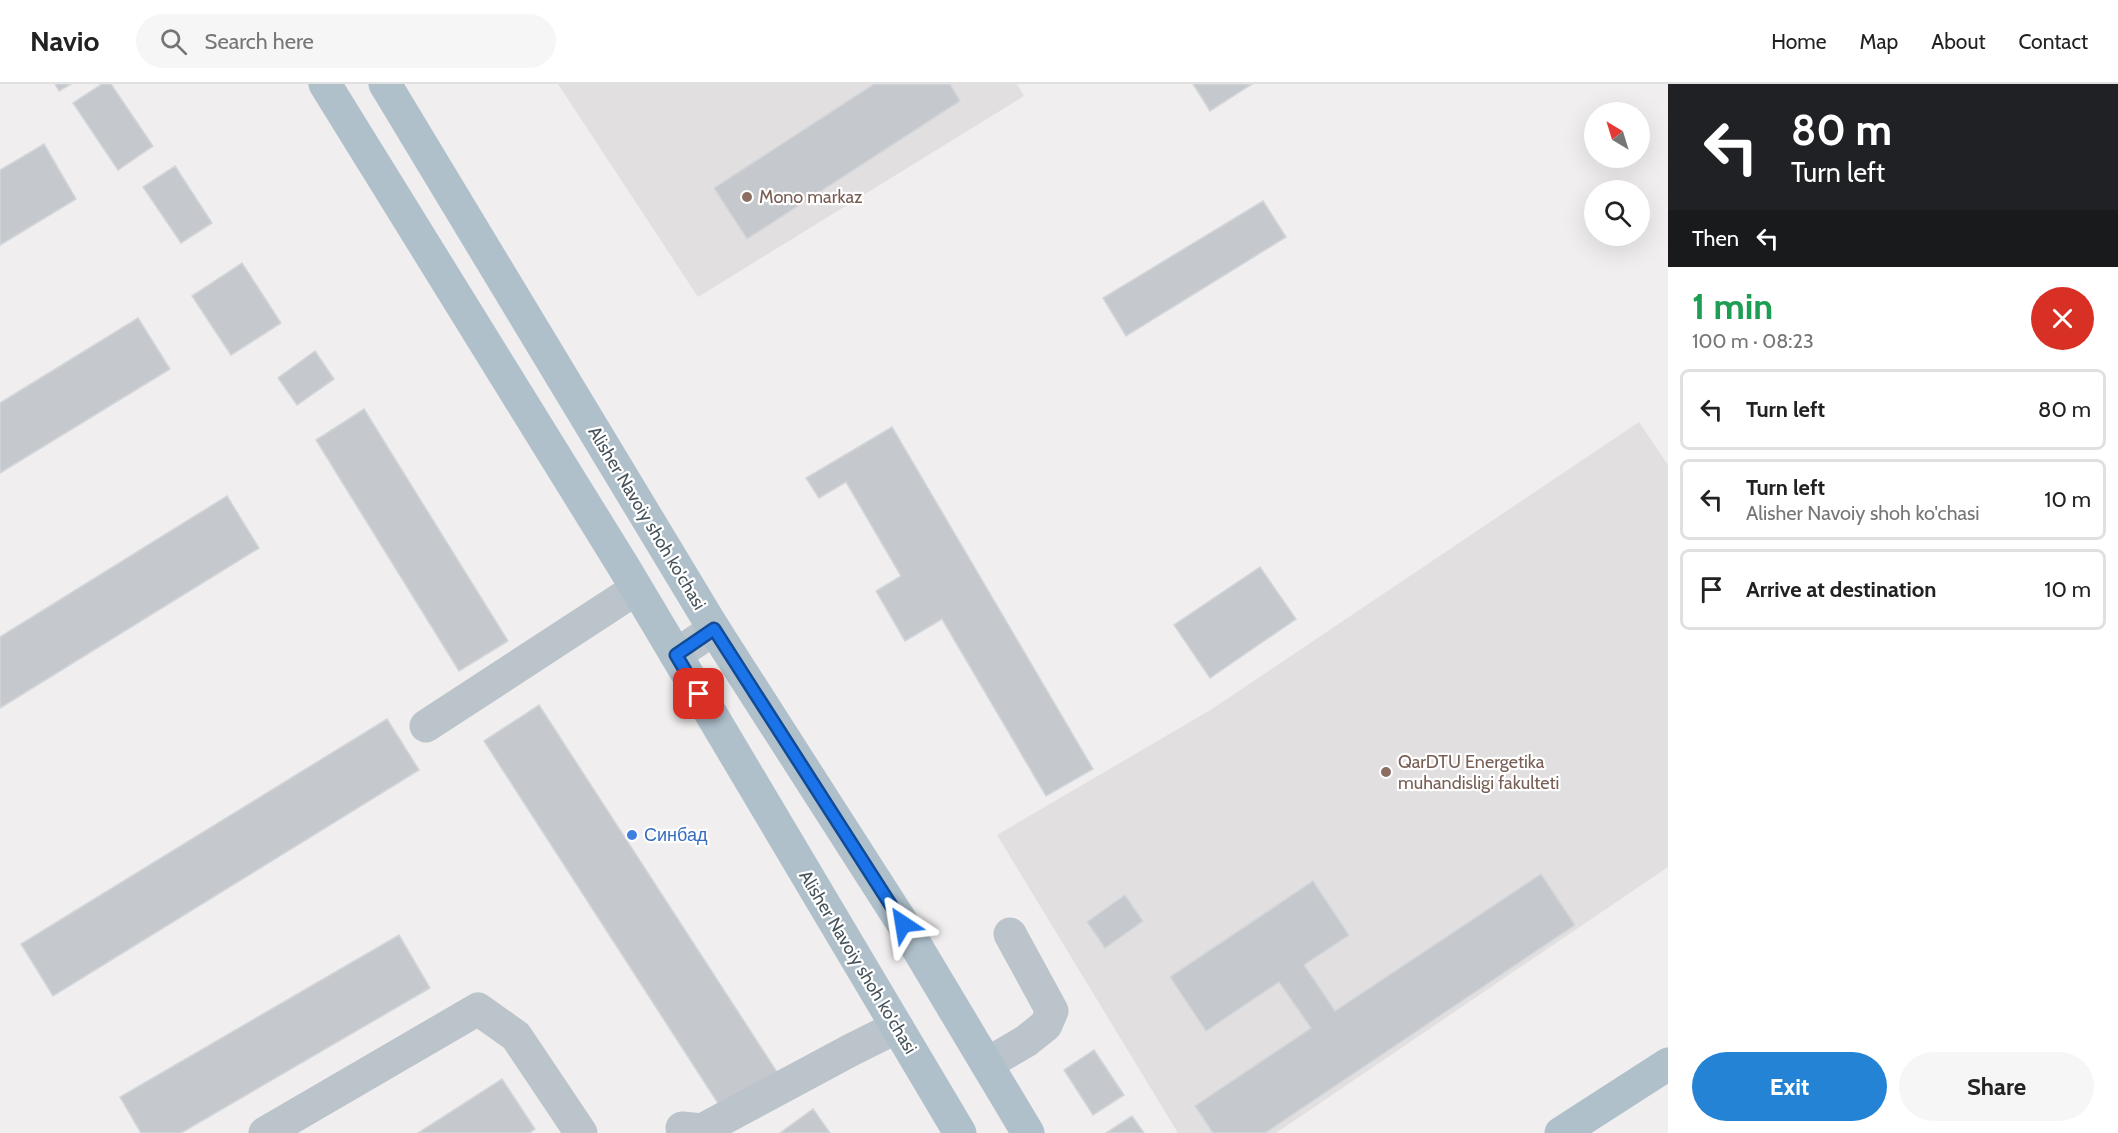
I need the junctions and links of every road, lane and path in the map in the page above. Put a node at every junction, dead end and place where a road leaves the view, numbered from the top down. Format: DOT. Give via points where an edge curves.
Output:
graph roads {
  1 [pos="325,84"];
  2 [pos="385,84"];
  3 [pos="636,589"];
  4 [pos="714,629"];
  5 [pos="676,655"];
  6 [pos="426,726"];
  7 [pos="1010,934"];
  8 [pos="897,1027"];
  9 [pos="987,1064"];
  10 [pos="1668,1064"];
  11 [pos="682,1128"];
  12 [pos="265,1133"];
  13 [pos="581,1133"];
  14 [pos="960,1133"];
  15 [pos="1028,1133"];
  16 [pos="1561,1133"];
  1 -- 3 [label="main road, Alisher Navoiy shoh ko'chasi"];
  2 -- 4 [label="main road, Alisher Navoiy shoh ko'chasi"];
  3 -- 5 [label="main road, Alisher Navoiy shoh ko'chasi"];
  3 -- 6 [label="street"];
  4 -- 5 [label="street"];
  4 -- 9 [label="main road, Alisher Navoiy shoh ko'chasi" via="903,924"];
  5 -- 8 [label="main road, Alisher Navoiy shoh ko'chasi"];
  7 -- 9 [label="street" via="1052,1011 1046,1025"];
  8 -- 11 [label="street" via="702,1130"];
  8 -- 14 [label="main road, Alisher Navoiy shoh ko'chasi"];
  9 -- 15 [label="main road, Alisher Navoiy shoh ko'chasi"];
  10 -- 16 [label="main road"];
  12 -- 13 [label="street" via="478,1009 516,1036"];
}
